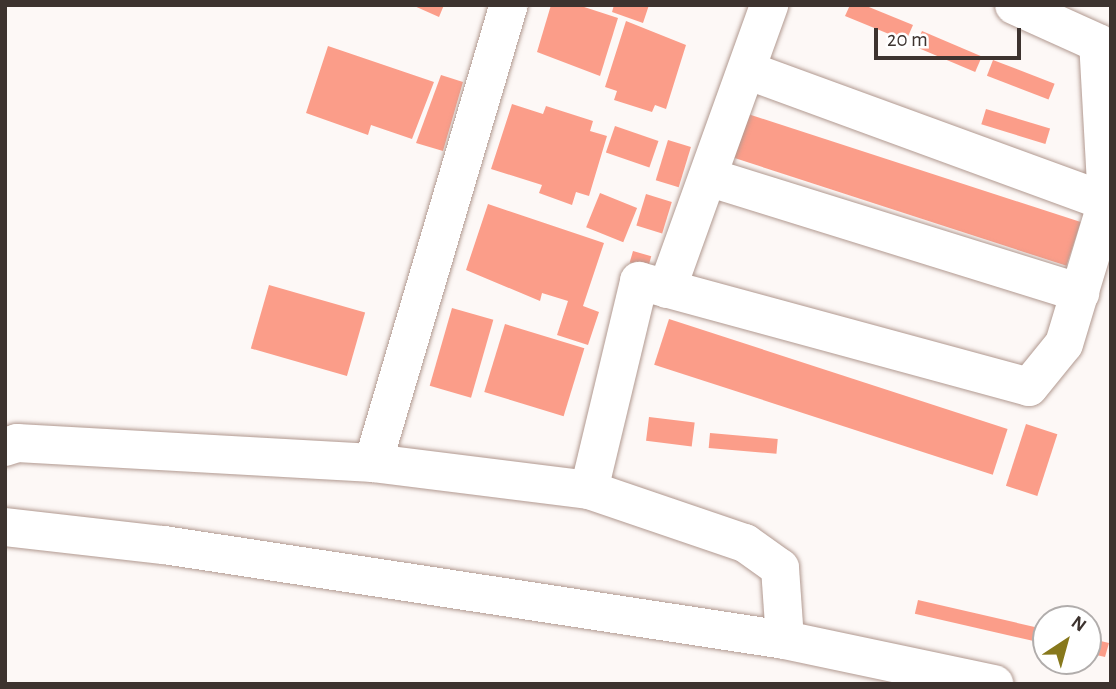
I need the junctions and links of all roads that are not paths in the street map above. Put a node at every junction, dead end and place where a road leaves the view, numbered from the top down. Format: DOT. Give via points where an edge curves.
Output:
graph roads {
  1 [pos="509,5"];
  2 [pos="769,5"];
  3 [pos="1014,5"];
  4 [pos="749,71"];
  5 [pos="708,177"];
  6 [pos="1107,202"];
  7 [pos="667,289"];
  8 [pos="1080,293"];
  9 [pos="5,447"];
  10 [pos="373,463"];
  11 [pos="589,490"];
  12 [pos="5,527"];
  13 [pos="785,640"];
  14 [pos="993,684"];
  1 -- 10 [label="street"];
  2 -- 4 [label="street"];
  3 -- 6 [label="street" via="1098,43"];
  4 -- 5 [label="street"];
  4 -- 6 [label="street"];
  5 -- 7 [label="street"];
  5 -- 8 [label="street"];
  6 -- 8 [label="street"];
  7 -- 8 [label="street" via="1029,387 1064,344"];
  7 -- 11 [label="street" via="639,281"];
  9 -- 10 [label="street" via="17,443"];
  10 -- 11 [label="street"];
  11 -- 13 [label="street" via="746,543 780,568"];
  12 -- 13 [label="street" via="164,545"];
  13 -- 14 [label="street"];
}
